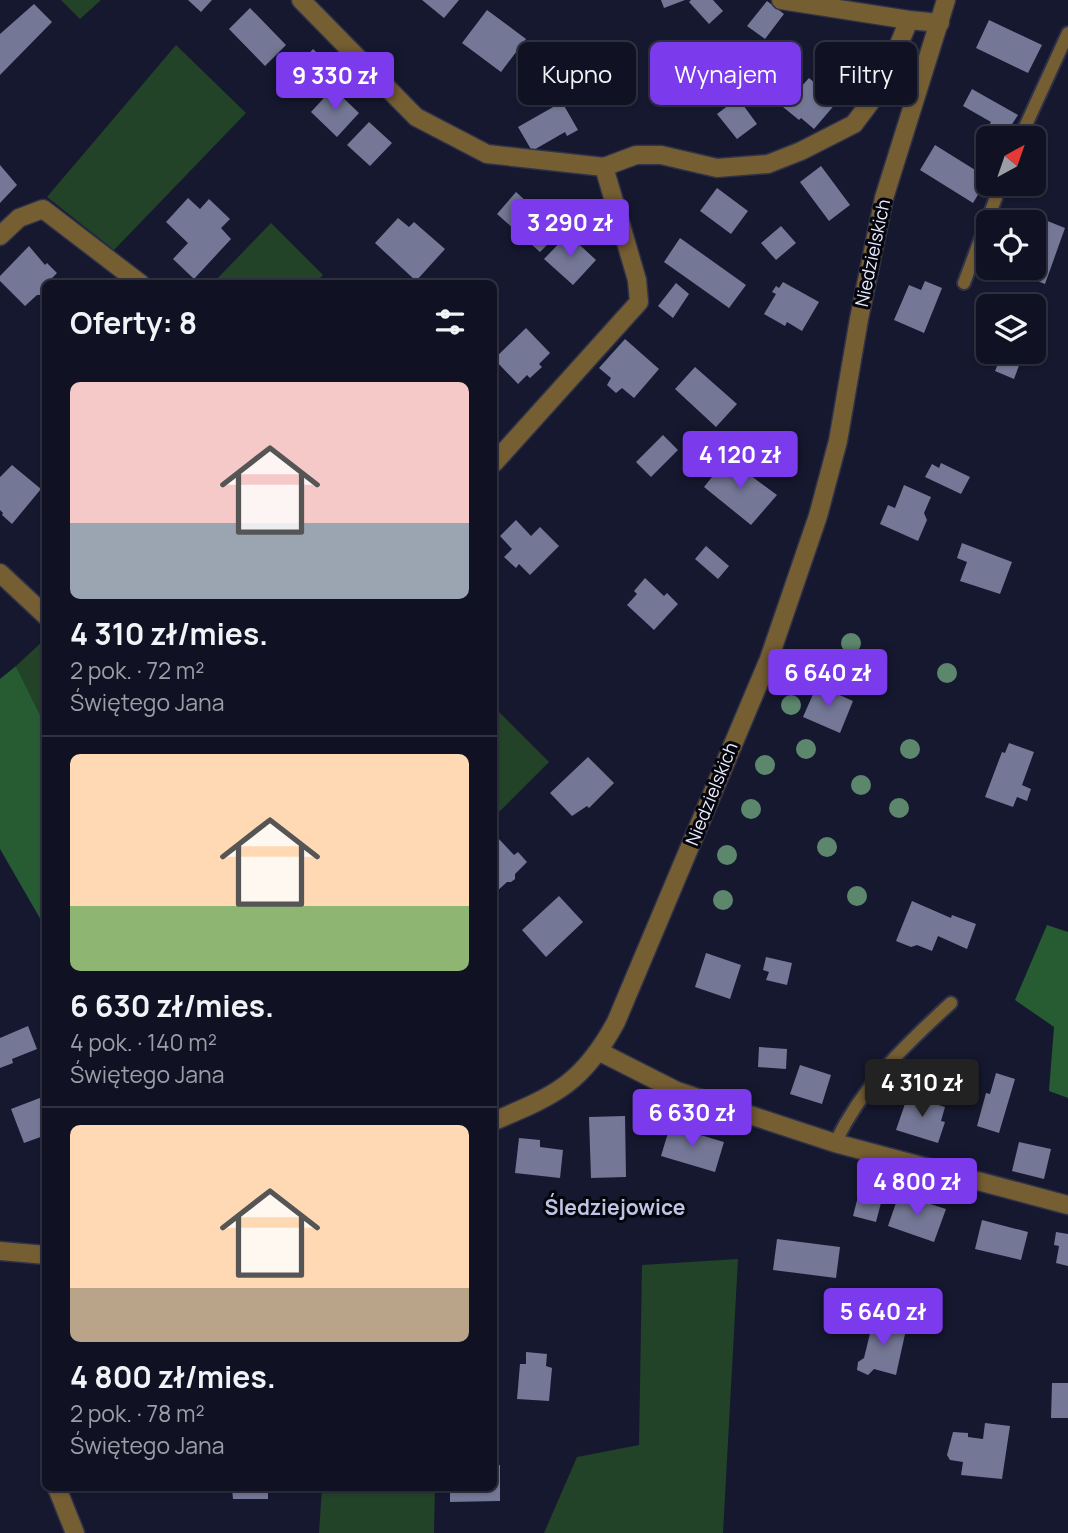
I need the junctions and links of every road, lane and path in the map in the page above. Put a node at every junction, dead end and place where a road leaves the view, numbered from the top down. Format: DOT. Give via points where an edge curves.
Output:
graph roads {
  1 [pos="301,0"];
  2 [pos="781,0"];
  3 [pos="946,0"];
  4 [pos="909,20"];
  5 [pos="940,23"];
  6 [pos="1068,33"];
  7 [pos="1025,126"];
  8 [pos="604,167"];
  9 [pos="997,196"];
  10 [pos="0,236"];
  11 [pos="136,280"];
  12 [pos="964,284"];
  13 [pos="497,460"];
  14 [pos="0,573"];
  15 [pos="42,612"];
  16 [pos="951,1003"];
  17 [pos="600,1052"];
  18 [pos="497,1120"];
  19 [pos="835,1143"];
  20 [pos="1068,1205"];
  21 [pos="0,1251"];
  22 [pos="42,1255"];
  23 [pos="58,1491"];
  24 [pos="75,1533"];
  1 -- 8 [label="street" via="416,117 487,154"];
  2 -- 4 [label="street"];
  3 -- 5 [label="street, Niedzielskich"];
  4 -- 5 [label="street"];
  4 -- 8 [label="street" via="881,88 854,124 801,151 768,164 718,168 661,155 636,155"];
  5 -- 17 [label="street, Niedzielskich" via="884,198 838,441 818,516 769,659"];
  6 -- 7 [label="lane"];
  8 -- 13 [label="street" via="637,280 639,302"];
  9 -- 12 [label="lane"];
  10 -- 11 [label="street" via="19,218 43,209"];
  14 -- 15 [label="street"];
  16 -- 19 [label="lane" via="897,1052 849,1113"];
  17 -- 18 [label="street, Niedzielskich" via="556,1093"];
  17 -- 19 [label="street" via="677,1091"];
  19 -- 20 [label="street"];
  21 -- 22 [label="street"];
  23 -- 24 [label="street"];
}
